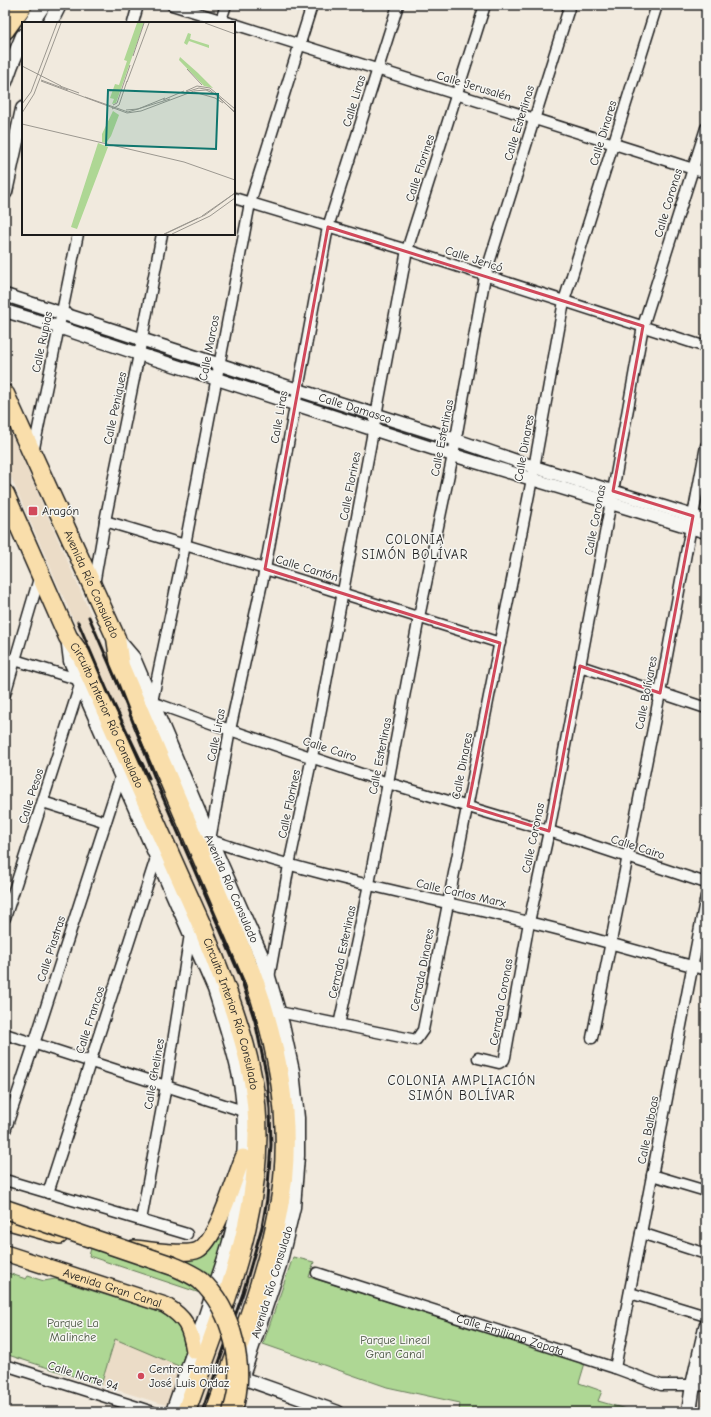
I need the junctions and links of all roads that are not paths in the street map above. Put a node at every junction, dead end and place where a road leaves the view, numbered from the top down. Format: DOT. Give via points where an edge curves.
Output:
graph roads {
  1 [pos="23,5"];
  2 [pos="42,5"];
  3 [pos="59,5"];
  4 [pos="138,5"];
  5 [pos="172,5"];
  6 [pos="226,5"];
  7 [pos="312,5"];
  8 [pos="398,5"];
  9 [pos="485,5"];
  10 [pos="570,5"];
  11 [pos="657,5"];
  12 [pos="32,22"];
  13 [pos="50,22"];
  14 [pos="133,22"];
  15 [pos="223,22"];
  16 [pos="235,24"];
  17 [pos="5,30"];
  18 [pos="22,38"];
  19 [pos="299,45"];
  20 [pos="377,70"];
  21 [pos="5,82"];
  22 [pos="457,95"];
  23 [pos="534,119"];
  24 [pos="21,127"];
  25 [pos="706,128"];
  26 [pos="613,144"];
  27 [pos="693,169"];
  28 [pos="706,173"];
  29 [pos="5,192"];
  30 [pos="235,198"];
  31 [pos="250,203"];
  32 [pos="328,227"];
  33 [pos="78,235"];
  34 [pos="162,235"];
  35 [pos="407,250"];
  36 [pos="485,276"];
  37 [pos="5,295"];
  38 [pos="564,301"];
  39 [pos="5,312"];
  40 [pos="62,313"];
  41 [pos="643,326"];
  42 [pos="58,327"];
  43 [pos="142,340"];
  44 [pos="706,347"];
  45 [pos="139,354"];
  46 [pos="219,364"];
  47 [pos="216,378"];
  48 [pos="298,390"];
  49 [pos="5,394"];
  50 [pos="295,403"];
  51 [pos="377,415"];
  52 [pos="374,429"];
  53 [pos="456,440"];
  54 [pos="706,446"];
  55 [pos="453,455"];
  56 [pos="32,456"];
  57 [pos="534,467"];
  58 [pos="532,479"];
  59 [pos="5,494"];
  60 [pos="612,497"];
  61 [pos="706,520"];
  62 [pos="105,522"];
  63 [pos="692,522"];
  64 [pos="706,532"];
  65 [pos="185,545"];
  66 [pos="265,569"];
  67 [pos="40,574"];
  68 [pos="94,587"];
  69 [pos="342,593"];
  70 [pos="419,617"];
  71 [pos="68,637"];
  72 [pos="116,638"];
  73 [pos="500,643"];
  74 [pos="5,657"];
  75 [pos="16,660"];
  76 [pos="580,666"];
  77 [pos="80,681"];
  78 [pos="660,693"];
  79 [pos="5,694"];
  80 [pos="152,702"];
  81 [pos="706,708"];
  82 [pos="230,730"];
  83 [pos="312,757"];
  84 [pos="121,775"];
  85 [pos="388,782"];
  86 [pos="43,802"];
  87 [pos="468,806"];
  88 [pos="106,822"];
  89 [pos="549,831"];
  90 [pos="210,840"];
  91 [pos="157,855"];
  92 [pos="628,858"];
  93 [pos="289,865"];
  94 [pos="706,883"];
  95 [pos="369,884"];
  96 [pos="706,896"];
  97 [pos="448,904"];
  98 [pos="5,918"];
  99 [pos="529,922"];
  100 [pos="190,932"];
  101 [pos="610,944"];
  102 [pos="692,967"];
  103 [pos="706,970"];
  104 [pos="269,978"];
  105 [pos="279,1012"];
  106 [pos="339,1025"];
  107 [pos="5,1034"];
  108 [pos="592,1038"];
  109 [pos="34,1044"];
  110 [pos="478,1058"];
  111 [pos="90,1062"];
  112 [pos="166,1086"];
  113 [pos="243,1111"];
  114 [pos="5,1131"];
  115 [pos="243,1157"];
  116 [pos="652,1175"];
  117 [pos="5,1180"];
  118 [pos="706,1191"];
  119 [pos="48,1193"];
  120 [pos="5,1209"];
  121 [pos="141,1220"];
  122 [pos="5,1221"];
  123 [pos="641,1233"];
  124 [pos="187,1234"];
  125 [pos="5,1253"];
  126 [pos="706,1254"];
  127 [pos="317,1273"];
  128 [pos="223,1286"];
  129 [pos="630,1293"];
  130 [pos="261,1298"];
  131 [pos="706,1316"];
  132 [pos="209,1326"];
  133 [pos="706,1327"];
  134 [pos="248,1339"];
  135 [pos="194,1351"];
  136 [pos="5,1365"];
  137 [pos="615,1368"];
  138 [pos="242,1378"];
  139 [pos="700,1385"];
  140 [pos="139,1410"];
  141 [pos="153,1412"];
  142 [pos="173,1412"];
  143 [pos="186,1412"];
  144 [pos="215,1412"];
  145 [pos="229,1412"];
  146 [pos="234,1412"];
  147 [pos="338,1412"];
  148 [pos="689,1412"];
  1 -- 17 [label="highway"];
  2 -- 12 [label="main road"];
  3 -- 13 [label="main road"];
  4 -- 14 [label="street"];
  5 -- 15 [label="street"];
  6 -- 15 [label="street"];
  7 -- 19 [label="street, Calle Marcos"];
  8 -- 20 [label="street, Calle Liras"];
  9 -- 22 [label="street, Calle Florines"];
  10 -- 23 [label="street, Calle Esterlinas"];
  11 -- 26 [label="street, Calle Dinares"];
  16 -- 19 [label="street, Calle Jerusalén"];
  18 -- 21 [label="main road"];
  19 -- 20 [label="street, Calle Jerusalén"];
  19 -- 31 [label="street, Calle Marcos"];
  20 -- 22 [label="street, Calle Jerusalén"];
  20 -- 32 [label="street, Calle Liras"];
  22 -- 23 [label="street, Calle Jerusalén"];
  22 -- 35 [label="street, Calle Florines"];
  23 -- 26 [label="street, Calle Jerusalén"];
  23 -- 36 [label="street, Calle Esterlinas"];
  24 -- 29 [label="main road"];
  25 -- 27 [label="street, Calle Coronas"];
  26 -- 27 [label="street, Calle Jerusalén"];
  26 -- 38 [label="street, Calle Dinares"];
  27 -- 28 [label="street, Calle Jerusalén"];
  27 -- 41 [label="street, Calle Coronas"];
  30 -- 31 [label="street, Calle Jericó"];
  31 -- 32 [label="street, Calle Jericó"];
  31 -- 46 [label="street, Calle Marcos"];
  32 -- 35 [label="street, Calle Jericó"];
  32 -- 48 [label="street, Calle Liras"];
  33 -- 40 [label="street, Calle Rupias"];
  34 -- 43 [label="street, Calle Peniques"];
  35 -- 36 [label="street, Calle Jericó"];
  35 -- 51 [label="street, Calle Florines"];
  36 -- 38 [label="street, Calle Jericó"];
  36 -- 53 [label="street, Calle Esterlinas"];
  37 -- 40 [label="street, Calle Damasco"];
  38 -- 41 [label="street, Calle Jericó"];
  38 -- 57 [label="street, Calle Dinares"];
  39 -- 42 [label="street, Calle Damasco"];
  40 -- 42 [label="street, Calle Rupias"];
  40 -- 43 [label="street, Calle Damasco"];
  41 -- 44 [label="street, Calle Jericó"];
  41 -- 60 [label="street, Calle Coronas"];
  42 -- 45 [label="street, Calle Damasco"];
  42 -- 56 [label="street, Calle Rupias"];
  43 -- 45 [label="street, Calle Peniques"];
  43 -- 46 [label="street, Calle Damasco"];
  45 -- 47 [label="street, Calle Damasco"];
  45 -- 62 [label="street, Calle Peniques"];
  46 -- 47 [label="street, Calle Marcos"];
  46 -- 48 [label="street, Calle Damasco"];
  47 -- 50 [label="street, Calle Damasco"];
  47 -- 65 [label="street, Calle Marcos"];
  48 -- 50 [label="street, Calle Liras"];
  48 -- 51 [label="street, Calle Damasco"];
  49 -- 56 [label="highway, Avenida Río Consulado"];
  50 -- 52 [label="street, Calle Damasco"];
  50 -- 66 [label="street, Calle Liras"];
  51 -- 52 [label="street, Calle Florines"];
  51 -- 53 [label="street, Calle Damasco"];
  52 -- 55 [label="street, Calle Damasco"];
  52 -- 69 [label="street, Calle Florines"];
  53 -- 55 [label="street, Calle Esterlinas"];
  53 -- 57 [label="street, Calle Damasco"];
  54 -- 63 [label="street, Calle Bolívares"];
  55 -- 58 [label="street, Calle Damasco"];
  55 -- 70 [label="street, Calle Esterlinas"];
  56 -- 68 [label="highway, Avenida Río Consulado"];
  57 -- 58 [label="street, Calle Dinares"];
  57 -- 60 [label="street, Calle Damasco"];
  58 -- 60 [label="street, Calle Damasco"];
  58 -- 73 [label="street, Calle Dinares"];
  59 -- 67 [label="highway"];
  60 -- 63 [label="street, Calle Damasco"];
  60 -- 76 [label="street, Calle Coronas"];
  61 -- 63 [label="street, Calle Damasco"];
  62 -- 65 [label="street, Calle Cantón"];
  62 -- 68 [label="street, Calle Peniques"];
  63 -- 64 [label="street, Calle Damasco"];
  63 -- 78 [label="street, Calle Bolívares"];
  65 -- 66 [label="street, Calle Cantón"];
  65 -- 80 [label="street, Calle Marcos"];
  66 -- 69 [label="street, Calle Cantón"];
  66 -- 82 [label="street, Calle Liras"];
  67 -- 71 [label="highway"];
  67 -- 75 [label="street"];
  68 -- 72 [label="highway, Avenida Río Consulado"];
  69 -- 70 [label="street, Calle Cantón"];
  69 -- 83 [label="street, Calle Florines"];
  70 -- 73 [label="street, Calle Cantón"];
  70 -- 85 [label="street, Calle Esterlinas"];
  71 -- 77 [label="main road" via="71,661"];
  71 -- 128 [label="highway, Circuito Interior Río Consulado" via="81,655 202,926 247,1053 256,1111 255,1182 243,1244"];
  72 -- 80 [label="main road, Avenida Río Consulado" via="133,658"];
  72 -- 130 [label="highway" via="120,666 253,977 274,1046 284,1129 283,1180"];
  73 -- 87 [label="street, Calle Dinares"];
  74 -- 75 [label="street"];
  75 -- 77 [label="street"];
  75 -- 79 [label="street"];
  76 -- 78 [label="street"];
  76 -- 89 [label="street, Calle Coronas"];
  77 -- 84 [label="main road"];
  77 -- 86 [label="street, Calle Pesos"];
  78 -- 81 [label="street"];
  78 -- 92 [label="street, Calle Bolívares"];
  80 -- 82 [label="street, Calle Cairo"];
  80 -- 90 [label="main road, Avenida Río Consulado"];
  82 -- 83 [label="street, Calle Cairo"];
  82 -- 90 [label="street, Calle Liras"];
  83 -- 85 [label="street, Calle Cairo"];
  83 -- 93 [label="street, Calle Florines"];
  84 -- 88 [label="street, Calle Piastras"];
  84 -- 91 [label="main road"];
  85 -- 87 [label="street, Calle Cairo"];
  85 -- 95 [label="street, Calle Esterlinas"];
  86 -- 88 [label="street"];
  86 -- 98 [label="street, Calle Pesos"];
  87 -- 89 [label="street, Calle Cairo"];
  87 -- 97 [label="street, Calle Dinares"];
  88 -- 109 [label="street, Calle Piastras"];
  89 -- 92 [label="street, Calle Cairo"];
  89 -- 99 [label="street, Calle Coronas"];
  90 -- 93 [label="street, Calle Carlos Marx"];
  90 -- 104 [label="main road, Avenida Río Consulado"];
  91 -- 100 [label="main road"];
  91 -- 111 [label="street, Calle Francos"];
  92 -- 94 [label="street, Calle Cairo"];
  92 -- 101 [label="street, Calle Bolívares"];
  93 -- 95 [label="street, Calle Carlos Marx"];
  93 -- 104 [label="street, Calle Florines"];
  95 -- 97 [label="street, Calle Carlos Marx"];
  95 -- 106 [label="street, Cerrada Esterlinas"];
  96 -- 102 [label="street, Calle Balboas"];
  97 -- 99 [label="street, Calle Carlos Marx"];
  97 -- 106 [label="street, Cerrada Dinares" via="423,1030 416,1040"];
  99 -- 101 [label="street, Calle Carlos Marx"];
  99 -- 110 [label="street, Cerrada Coronas" via="504,1060 499,1063"];
  100 -- 112 [label="street, Calle Chelines"];
  100 -- 113 [label="main road" via="225,1019 240,1077"];
  101 -- 102 [label="street, Calle Carlos Marx"];
  101 -- 108 [label="street, Calle Bolívares"];
  102 -- 103 [label="street, Calle Carlos Marx"];
  102 -- 116 [label="street, Calle Balboas"];
  104 -- 105 [label="main road, Avenida Río Consulado"];
  105 -- 106 [label="street"];
  105 -- 130 [label="main road, Avenida Río Consulado" via="296,1095 297,1156 289,1228 279,1265"];
  107 -- 109 [label="street"];
  109 -- 111 [label="street"];
  109 -- 114 [label="street, Calle Piastras"];
  111 -- 112 [label="street"];
  111 -- 119 [label="street, Calle Francos"];
  112 -- 113 [label="street"];
  112 -- 121 [label="street, Calle Chelines"];
  113 -- 115 [label="main road"];
  115 -- 122 [label="main road" via="216,1228 208,1241 198,1250 185,1252 104,1246"];
  115 -- 128 [label="main road" via="242,1182"];
  116 -- 118 [label="street"];
  116 -- 123 [label="street, Calle Balboas"];
  117 -- 119 [label="street"];
  119 -- 121 [label="street"];
  120 -- 146 [label="highway, bridge" via="173,1266 199,1279 217,1299 232,1334 237,1355 238,1378"];
  121 -- 124 [label="street"];
  123 -- 126 [label="street"];
  123 -- 129 [label="street, Calle Balboas"];
  125 -- 135 [label="main road, Avenida Gran Canal" via="165,1304 178,1313 189,1327"];
  127 -- 137 [label="street, Calle Emiliano Zapata"];
  128 -- 132 [label="highway, Circuito Interior Río Consulado"];
  129 -- 131 [label="street"];
  129 -- 137 [label="street, Calle Balboas"];
  130 -- 134 [label="highway"];
  132 -- 135 [label="main road"];
  132 -- 143 [label="highway, Circuito Interior Río Consulado"];
  133 -- 139 [label="main road"];
  134 -- 138 [label="main road, Avenida Río Consulado"];
  134 -- 144 [label="highway"];
  135 -- 142 [label="main road"];
  136 -- 140 [label="street, Calle Norte 94"];
  137 -- 139 [label="street, Calle Emiliano Zapata" via="661,1384"];
  138 -- 145 [label="main road, Avenida Río Consulado"];
  138 -- 146 [label="street"];
  138 -- 147 [label="street"];
  139 -- 148 [label="main road"];
  140 -- 141 [label="street, Calle Norte 94"];
}
